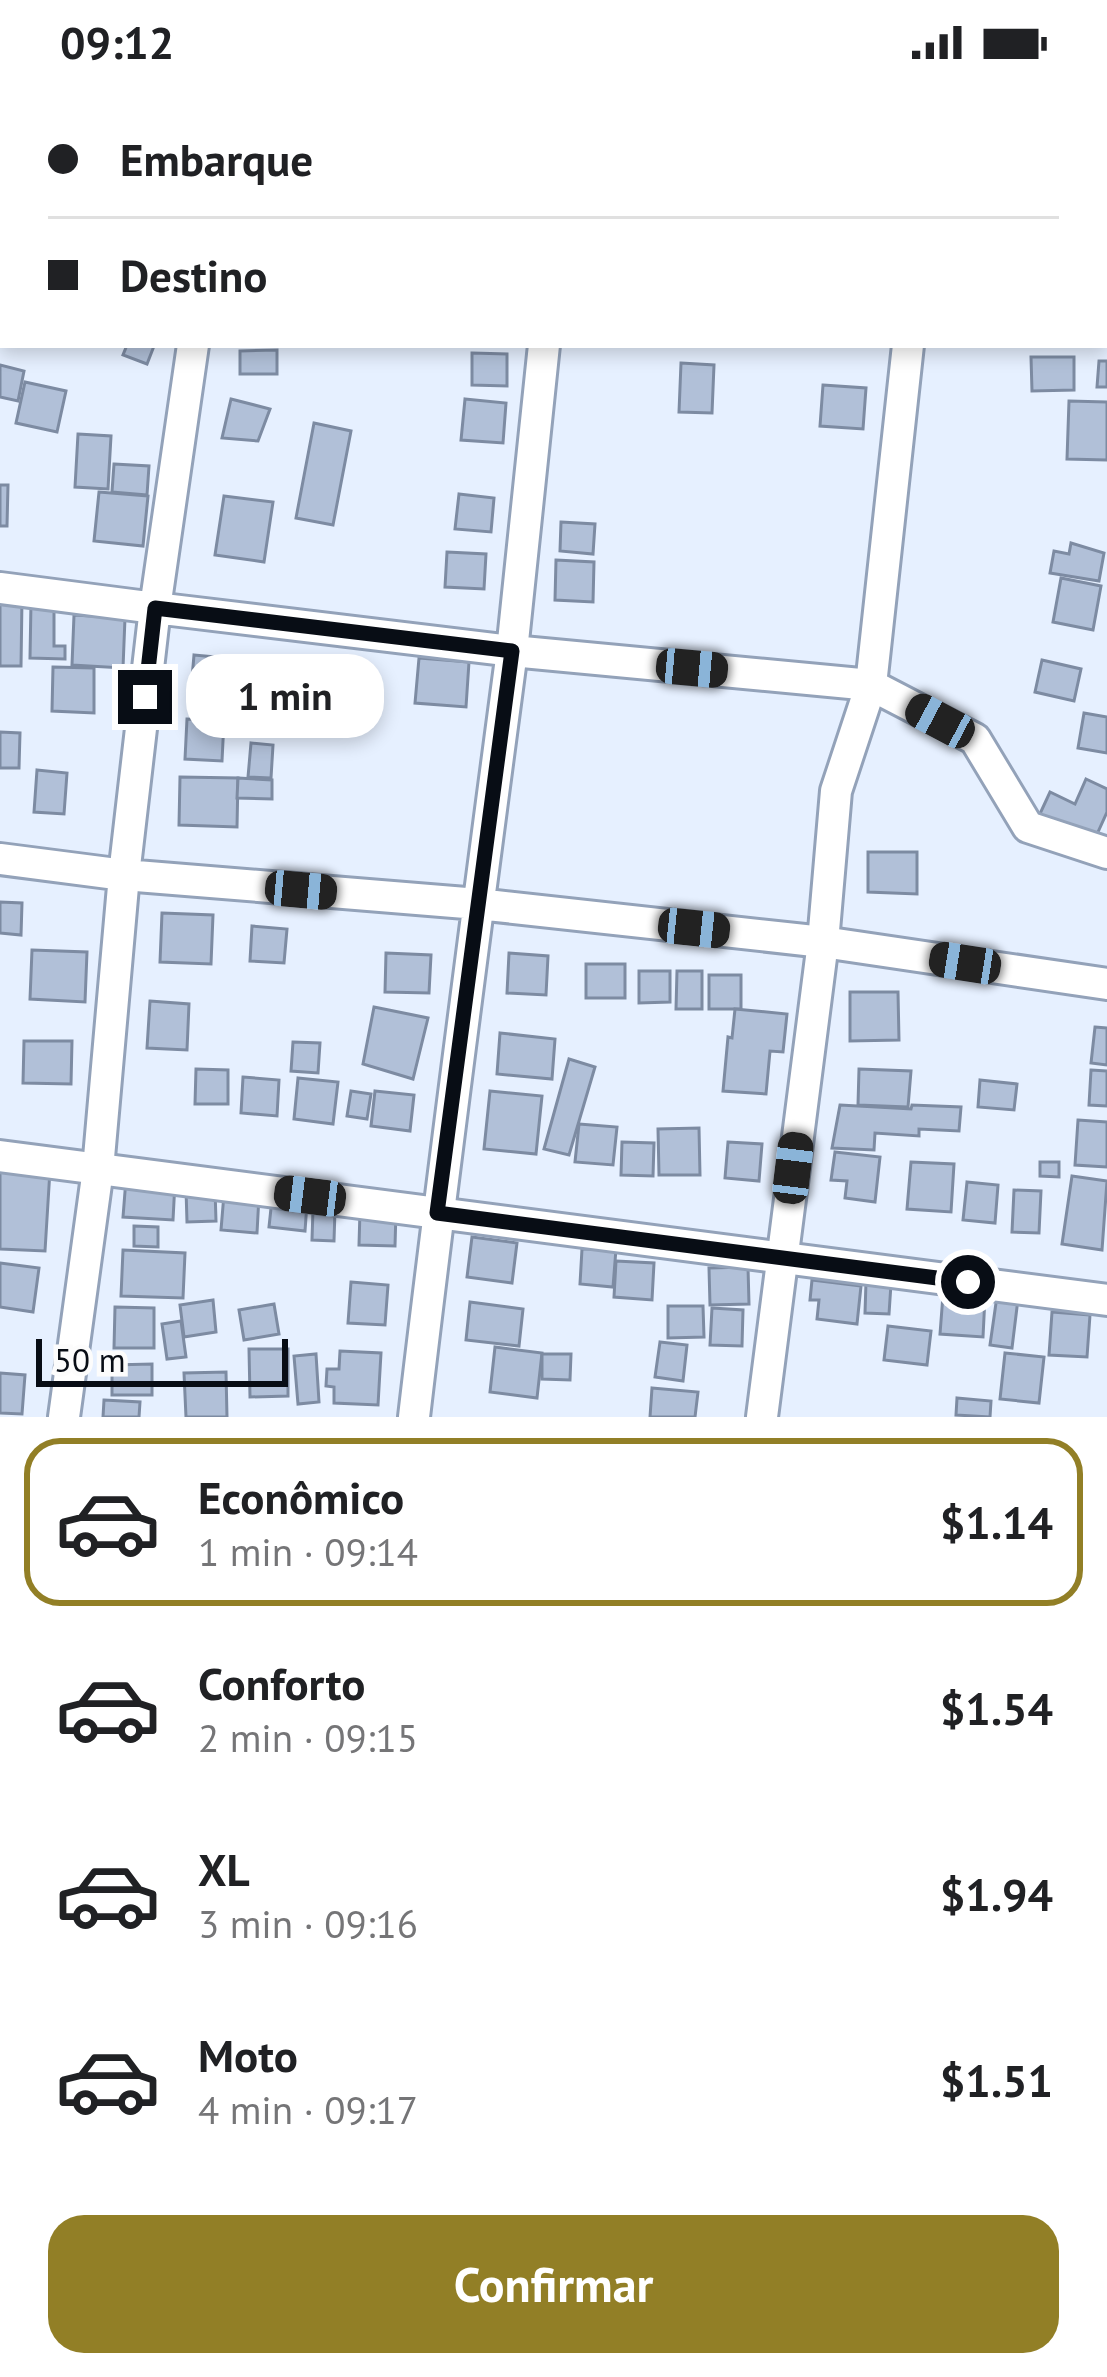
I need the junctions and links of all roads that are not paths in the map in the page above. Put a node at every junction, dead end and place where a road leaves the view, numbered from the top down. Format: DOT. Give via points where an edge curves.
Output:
graph roads {
  1 [pos="194,348"];
  2 [pos="544,348"];
  3 [pos="908,348"];
  4 [pos="0,588"];
  5 [pos="155,608"];
  6 [pos="512,651"];
  7 [pos="871,685"];
  8 [pos="1107,853"];
  9 [pos="0,859"];
  10 [pos="124,875"];
  11 [pos="478,904"];
  12 [pos="823,942"];
  13 [pos="1107,984"];
  14 [pos="0,1156"];
  15 [pos="98,1169"];
  16 [pos="437,1213"];
  17 [pos="782,1258"];
  18 [pos="1107,1300"];
  19 [pos="64,1417"];
  20 [pos="414,1417"];
  21 [pos="762,1417"];
  1 -- 5 [label="street"];
  2 -- 6 [label="street"];
  3 -- 7 [label="street"];
  4 -- 5 [label="street"];
  5 -- 6 [label="street"];
  5 -- 10 [label="street"];
  6 -- 7 [label="street"];
  6 -- 11 [label="street"];
  7 -- 8 [label="street" via="975,740 1028,827"];
  7 -- 12 [label="street" via="836,791"];
  9 -- 10 [label="street"];
  10 -- 11 [label="street"];
  10 -- 15 [label="street"];
  11 -- 12 [label="street"];
  11 -- 16 [label="street"];
  12 -- 13 [label="street"];
  12 -- 17 [label="street"];
  14 -- 15 [label="street"];
  15 -- 16 [label="street"];
  15 -- 19 [label="street"];
  16 -- 17 [label="street"];
  16 -- 20 [label="street"];
  17 -- 18 [label="street"];
  17 -- 21 [label="street"];
}
